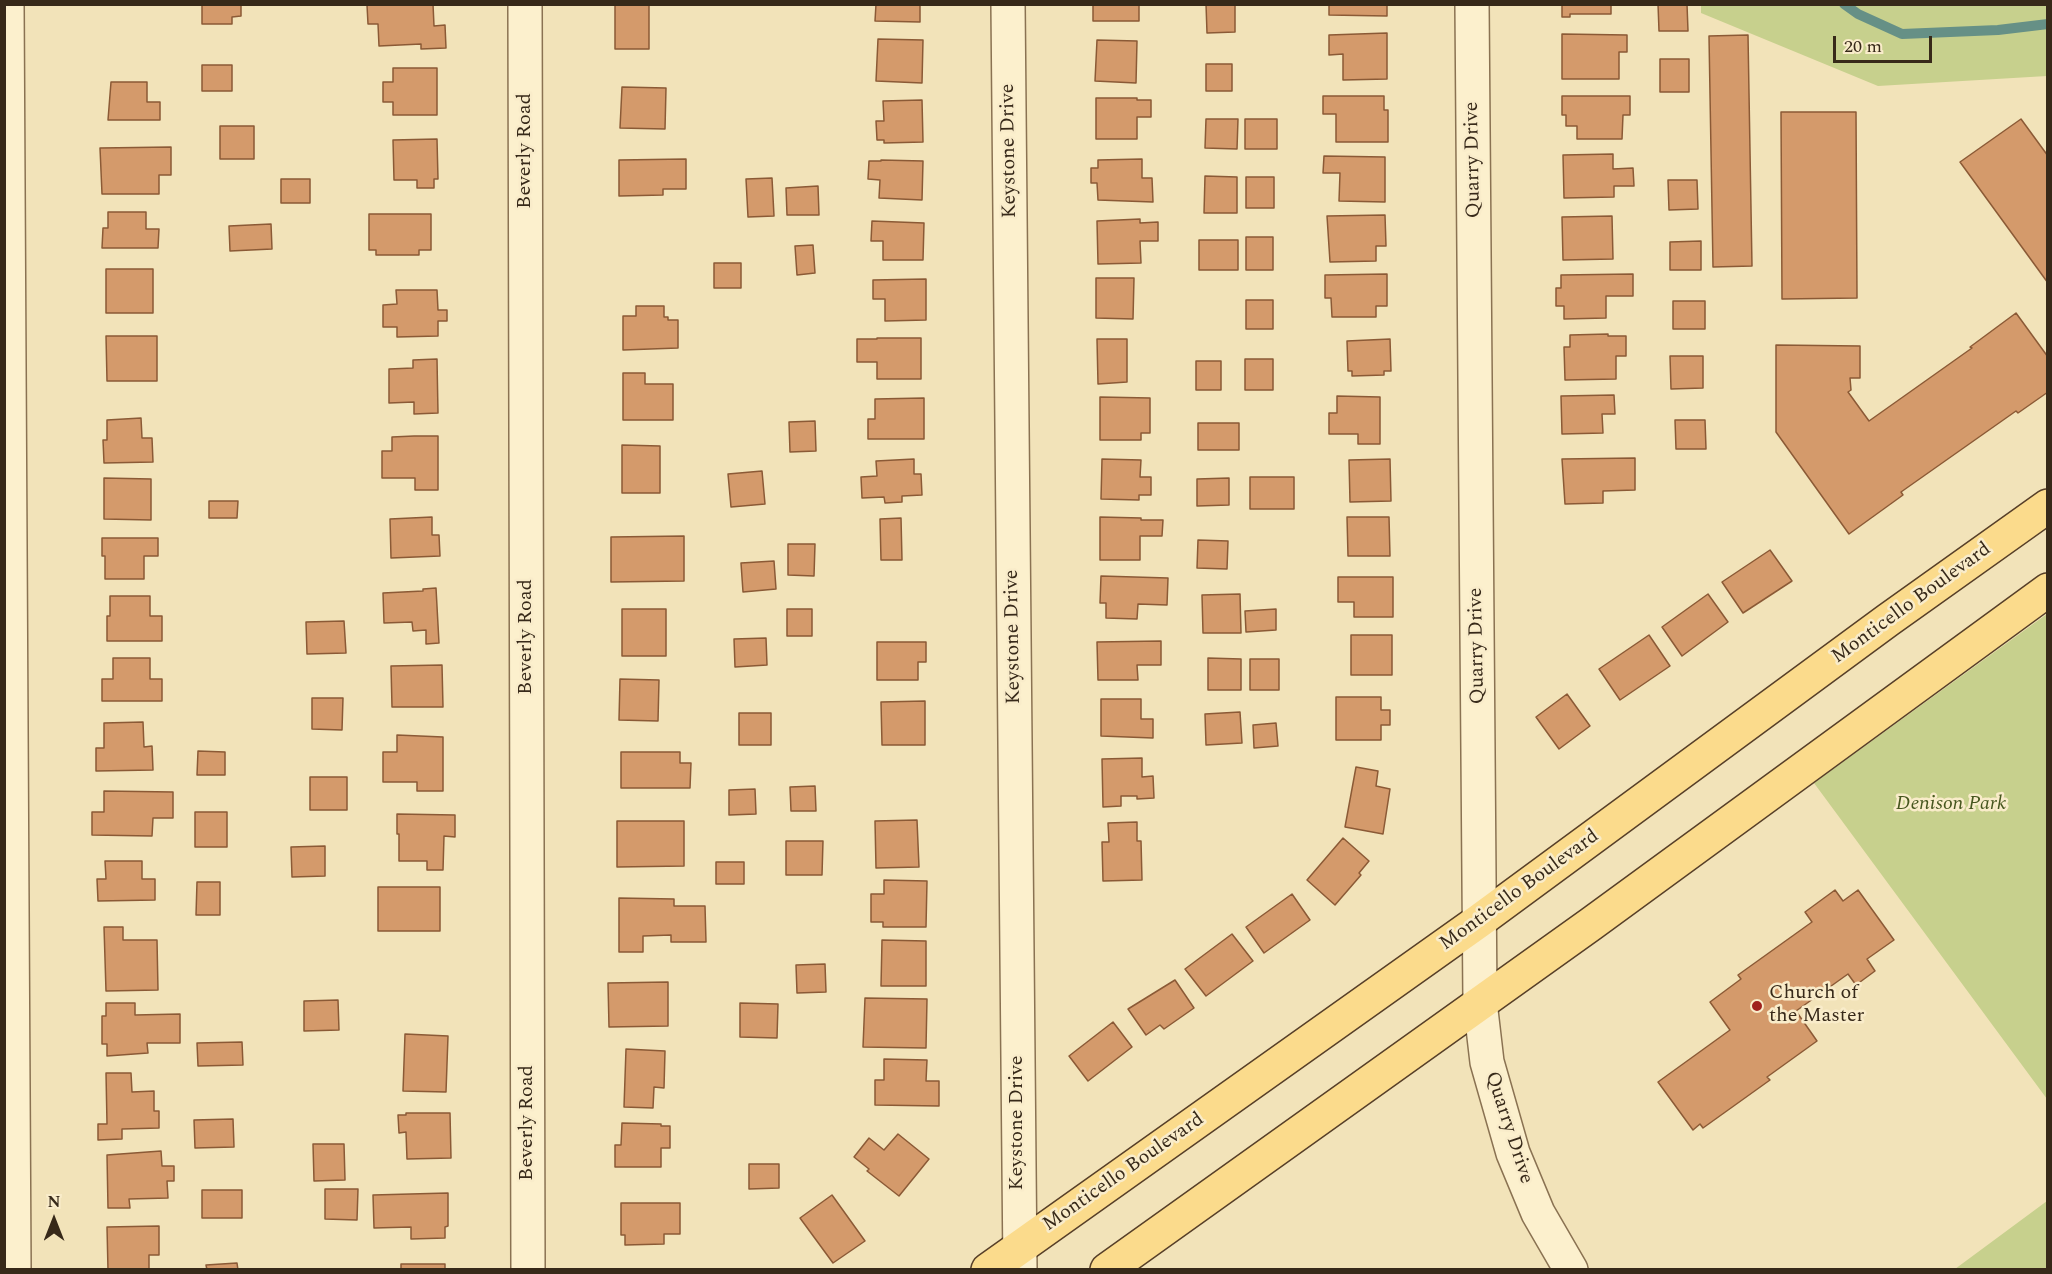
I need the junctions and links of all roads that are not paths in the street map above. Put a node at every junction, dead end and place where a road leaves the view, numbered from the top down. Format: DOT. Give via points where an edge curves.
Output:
graph roads {
  1 [pos="7,4"];
  2 [pos="525,4"];
  3 [pos="1008,4"];
  4 [pos="1472,4"];
  5 [pos="2048,506"];
  6 [pos="2048,590"];
  7 [pos="8,892"];
  8 [pos="1479,921"];
  9 [pos="1480,1002"];
  10 [pos="1019,1258"];
  11 [pos="14,1269"];
  12 [pos="528,1269"];
  13 [pos="988,1269"];
  14 [pos="1107,1269"];
  15 [pos="1571,1269"];
  1 -- 7 [label="street"];
  2 -- 12 [label="street, Beverly Road"];
  3 -- 10 [label="street, Keystone Drive"];
  4 -- 8 [label="street, Quarry Drive"];
  5 -- 8 [label="main road, Monticello Boulevard"];
  6 -- 9 [label="main road"];
  7 -- 11 [label="street"];
  8 -- 9 [label="street, Quarry Drive"];
  8 -- 10 [label="main road, Monticello Boulevard"];
  9 -- 14 [label="main road"];
  9 -- 15 [label="street, Quarry Drive" via="1487,1062 1513,1153 1538,1213"];
  10 -- 13 [label="main road, Monticello Boulevard"];
}
